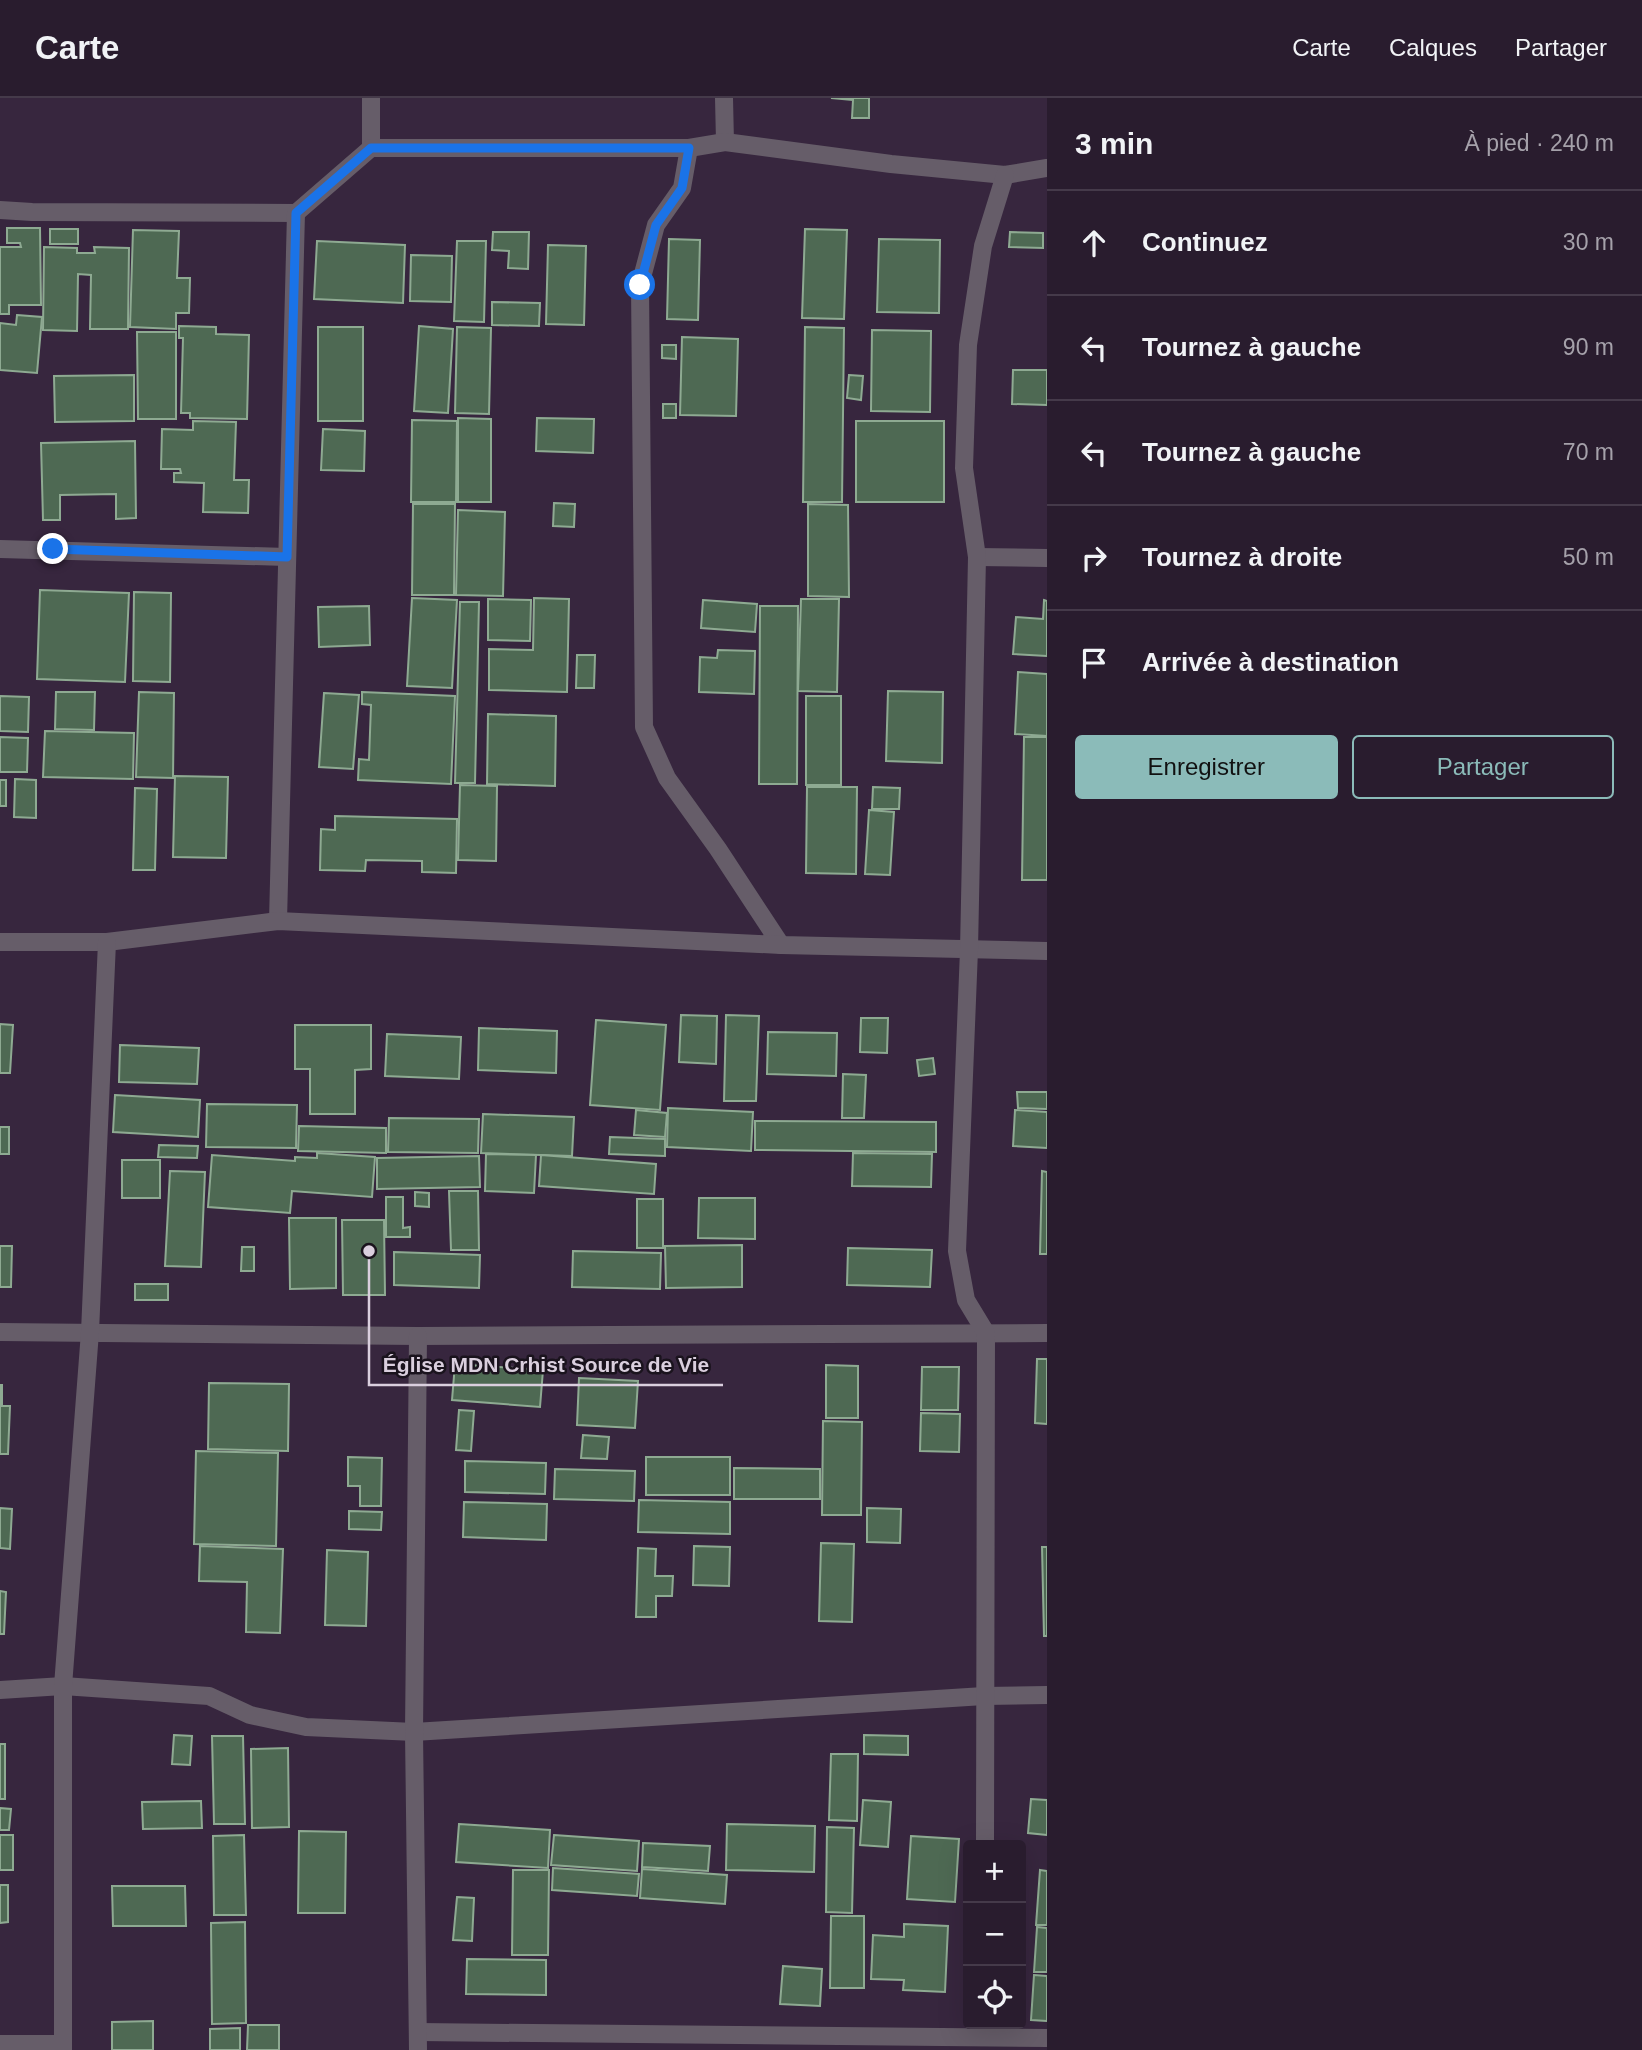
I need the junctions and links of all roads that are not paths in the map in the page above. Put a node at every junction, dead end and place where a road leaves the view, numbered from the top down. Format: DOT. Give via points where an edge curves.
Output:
graph roads {
  1 [pos="371,98"];
  2 [pos="724,98"];
  3 [pos="725,142"];
  4 [pos="371,148"];
  5 [pos="689,148"];
  6 [pos="1047,168"];
  7 [pos="1005,175"];
  8 [pos="0,210"];
  9 [pos="296,213"];
  10 [pos="0,549"];
  11 [pos="287,557"];
  12 [pos="977,557"];
  13 [pos="1047,558"];
  14 [pos="278,921"];
  15 [pos="0,942"];
  16 [pos="107,942"];
  17 [pos="781,945"];
  18 [pos="969,950"];
  19 [pos="1047,951"];
  20 [pos="0,1332"];
  21 [pos="90,1332"];
  22 [pos="986,1333"];
  23 [pos="1047,1333"];
  24 [pos="418,1336"];
  25 [pos="63,1686"];
  26 [pos="0,1690"];
  27 [pos="1047,1695"];
  28 [pos="984,1696"];
  29 [pos="414,1732"];
  30 [pos="985,1840"];
  31 [pos="986,2031"];
  32 [pos="1047,2038"];
  33 [pos="418,2041"];
  34 [pos="0,2044"];
  35 [pos="63,2047"];
  1 -- 4 [label="street"];
  2 -- 3 [label="street"];
  3 -- 5 [label="street"];
  3 -- 7 [label="street"];
  4 -- 5 [label="street"];
  4 -- 9 [label="street"];
  5 -- 17 [label="street" via="682,188 656,225 640,285 644,727 667,778"];
  6 -- 7 [label="street"];
  7 -- 12 [label="street" via="983,246 968,345 964,468"];
  8 -- 9 [label="street"];
  9 -- 11 [label="street"];
  10 -- 11 [label="street"];
  11 -- 14 [label="street"];
  12 -- 13 [label="street"];
  12 -- 18 [label="street"];
  14 -- 16 [label="street"];
  14 -- 17 [label="street"];
  15 -- 16 [label="street"];
  16 -- 21 [label="street"];
  17 -- 18 [label="street"];
  18 -- 19 [label="street"];
  18 -- 22 [label="street" via="957,1251 966,1300"];
  20 -- 21 [label="street"];
  21 -- 24 [label="street"];
  21 -- 25 [label="street"];
  22 -- 23 [label="street"];
  22 -- 24 [label="street"];
  22 -- 28 [label="street"];
  24 -- 29 [label="street"];
  25 -- 26 [label="street"];
  25 -- 29 [label="street" via="209,1696 250,1715 306,1727"];
  25 -- 35 [label="street"];
  27 -- 28 [label="street"];
  28 -- 29 [label="street"];
  28 -- 30 [label="street"];
  29 -- 33 [label="street"];
  31 -- 32 [label="street"];
  31 -- 33 [label="street"];
  34 -- 35 [label="street"];
}
